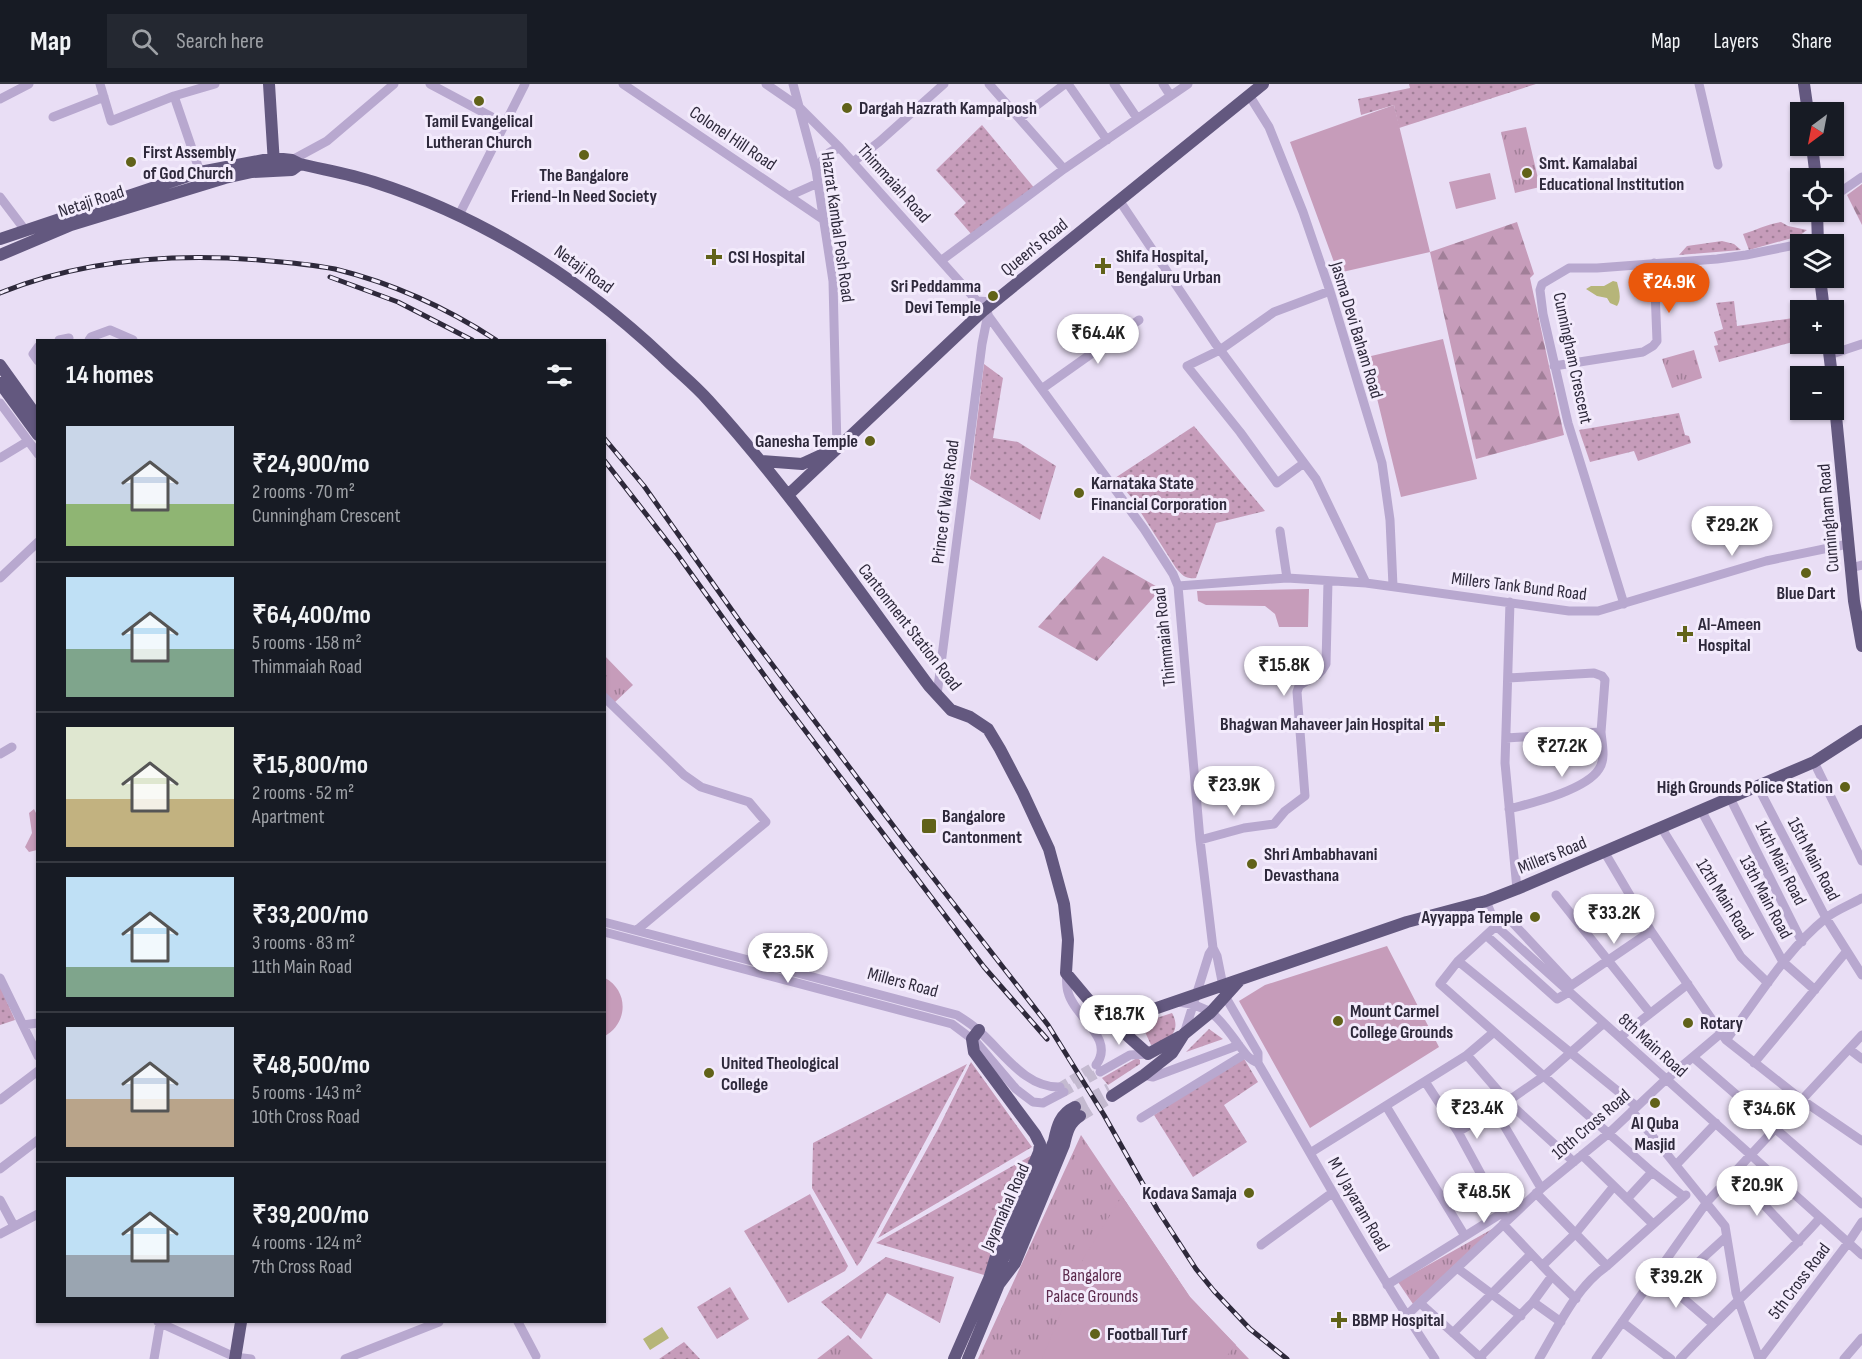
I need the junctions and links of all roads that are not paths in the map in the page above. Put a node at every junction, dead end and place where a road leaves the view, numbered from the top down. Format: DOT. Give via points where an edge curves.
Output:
graph roads {
  1 [pos="29,84"];
  2 [pos="100,84"];
  3 [pos="214,84"];
  4 [pos="269,84"];
  5 [pos="394,84"];
  6 [pos="430,84"];
  7 [pos="525,84"];
  8 [pos="623,84"];
  9 [pos="766,84"];
  10 [pos="793,84"];
  11 [pos="944,84"];
  12 [pos="989,84"];
  13 [pos="1066,84"];
  14 [pos="1114,84"];
  15 [pos="1163,84"];
  16 [pos="1188,84"];
  17 [pos="1263,84"];
  18 [pos="1699,84"];
  19 [pos="1804,84"];
  20 [pos="1170,95"];
  21 [pos="1249,95"];
  22 [pos="174,96"];
  23 [pos="104,97"];
  24 [pos="0,99"];
  25 [pos="1807,102"];
  26 [pos="798,106"];
  27 [pos="52,117"];
  28 [pos="1020,118"];
  29 [pos="1137,118"];
  30 [pos="505,124"];
  31 [pos="1107,140"];
  32 [pos="840,148"];
  33 [pos="853,162"];
  34 [pos="295,163"];
  35 [pos="274,164"];
  36 [pos="1718,165"];
  37 [pos="1064,169"];
  38 [pos="816,171"];
  39 [pos="200,172"];
  40 [pos="1862,177"];
  41 [pos="818,183"];
  42 [pos="1844,189"];
  43 [pos="789,196"];
  44 [pos="0,197"];
  45 [pos="1119,200"];
  46 [pos="459,215"];
  47 [pos="824,220"];
  48 [pos="25,230"];
  49 [pos="0,239"];
  50 [pos="1790,245"];
  51 [pos="0,255"];
  52 [pos="942,260"];
  53 [pos="1654,263"];
  54 [pos="1330,291"];
  55 [pos="989,309"];
  56 [pos="1139,320"];
  57 [pos="90,339"];
  58 [pos="131,339"];
  59 [pos="1862,344"];
  60 [pos="1844,347"];
  61 [pos="1220,350"];
  62 [pos="0,365"];
  63 [pos="1554,366"];
  64 [pos="0,383"];
  65 [pos="1043,388"];
  66 [pos="0,403"];
  67 [pos="36,415"];
  68 [pos="1836,420"];
  69 [pos="33,438"];
  70 [pos="837,448"];
  71 [pos="0,458"];
  72 [pos="761,461"];
  73 [pos="1304,463"];
  74 [pos="788,495"];
  75 [pos="1280,531"];
  76 [pos="1848,544"];
  77 [pos="35,549"];
  78 [pos="1856,566"];
  79 [pos="0,578"];
  80 [pos="1287,578"];
  81 [pos="1328,581"];
  82 [pos="1366,583"];
  83 [pos="1178,586"];
  84 [pos="1393,586"];
  85 [pos="1510,602"];
  86 [pos="1624,604"];
  87 [pos="1862,646"];
  88 [pos="1508,678"];
  89 [pos="937,695"];
  90 [pos="606,699"];
  91 [pos="1862,731"];
  92 [pos="1601,732"];
  93 [pos="1506,738"];
  94 [pos="12,747"];
  95 [pos="0,754"];
  96 [pos="1814,762"];
  97 [pos="1758,787"];
  98 [pos="1730,798"];
  99 [pos="1509,809"];
  100 [pos="1701,810"];
  101 [pos="1661,827"];
  102 [pos="1200,840"];
  103 [pos="1605,853"];
  104 [pos="1862,861"];
  105 [pos="1517,889"];
  106 [pos="1556,895"];
  107 [pos="1862,898"];
  108 [pos="1486,901"];
  109 [pos="1826,918"];
  110 [pos="1511,921"];
  111 [pos="606,922"];
  112 [pos="1496,926"];
  113 [pos="637,930"];
  114 [pos="1651,931"];
  115 [pos="606,933"];
  116 [pos="1489,938"];
  117 [pos="1802,942"];
  118 [pos="1213,948"];
  119 [pos="1846,952"];
  120 [pos="1608,960"];
  121 [pos="1458,961"];
  122 [pos="1782,962"];
  123 [pos="1066,973"];
  124 [pos="1862,975"];
  125 [pos="0,978"];
  126 [pos="1768,983"];
  127 [pos="1688,984"];
  128 [pos="1569,989"];
  129 [pos="1223,990"];
  130 [pos="1815,990"];
  131 [pos="1194,999"];
  132 [pos="1211,1012"];
  133 [pos="1650,1013"];
  134 [pos="1110,1021"];
  135 [pos="36,1023"];
  136 [pos="1604,1023"];
  137 [pos="23,1025"];
  138 [pos="1494,1032"];
  139 [pos="1184,1034"];
  140 [pos="975,1035"];
  141 [pos="1862,1035"];
  142 [pos="1620,1037"];
  143 [pos="1723,1037"];
  144 [pos="1239,1045"];
  145 [pos="1849,1049"];
  146 [pos="36,1052"];
  147 [pos="1245,1053"];
  148 [pos="1569,1053"];
  149 [pos="1148,1054"];
  150 [pos="1467,1055"];
  151 [pos="1694,1058"];
  152 [pos="1862,1059"];
  153 [pos="1258,1063"];
  154 [pos="1754,1063"];
  155 [pos="36,1073"];
  156 [pos="1144,1076"];
  157 [pos="1544,1076"];
  158 [pos="1666,1079"];
  159 [pos="1425,1083"];
  160 [pos="0,1100"];
  161 [pos="1802,1100"];
  162 [pos="1507,1101"];
  163 [pos="1386,1106"];
  164 [pos="1634,1108"];
  165 [pos="1495,1110"];
  166 [pos="1141,1118"];
  167 [pos="1716,1124"];
  168 [pos="1775,1129"];
  169 [pos="1458,1132"];
  170 [pos="1609,1133"];
  171 [pos="36,1141"];
  172 [pos="1862,1141"];
  173 [pos="1310,1153"];
  174 [pos="1582,1155"];
  175 [pos="1752,1155"];
  176 [pos="1574,1162"];
  177 [pos="1676,1165"];
  178 [pos="0,1168"];
  179 [pos="1652,1172"];
  180 [pos="1735,1174"];
  181 [pos="1614,1186"];
  182 [pos="1696,1189"];
  183 [pos="1539,1191"];
  184 [pos="1332,1193"];
  185 [pos="1683,1196"];
  186 [pos="1627,1198"];
  187 [pos="0,1200"];
  188 [pos="1707,1202"];
  189 [pos="1862,1204"];
  190 [pos="36,1215"];
  191 [pos="1820,1218"];
  192 [pos="1504,1219"];
  193 [pos="1862,1222"];
  194 [pos="1653,1224"];
  195 [pos="14,1226"];
  196 [pos="0,1234"];
  197 [pos="1575,1234"];
  198 [pos="1465,1236"];
  199 [pos="1726,1238"];
  200 [pos="1798,1242"];
  201 [pos="1848,1244"];
  202 [pos="1261,1245"];
  203 [pos="1531,1254"];
  204 [pos="1862,1255"];
  205 [pos="1543,1265"];
  206 [pos="1607,1266"];
  207 [pos="1457,1268"];
  208 [pos="1656,1275"];
  209 [pos="1552,1276"];
  210 [pos="989,1279"];
  211 [pos="1387,1285"];
  212 [pos="1671,1287"];
  213 [pos="1492,1293"];
  214 [pos="1738,1298"];
  215 [pos="1576,1299"];
  216 [pos="1533,1302"];
  217 [pos="1420,1303"];
  218 [pos="1406,1316"];
  219 [pos="1521,1316"];
  220 [pos="1561,1322"];
  221 [pos="1622,1322"];
  222 [pos="159,1323"];
  223 [pos="241,1323"];
  224 [pos="436,1323"];
  225 [pos="519,1323"];
  226 [pos="1712,1323"];
  227 [pos="1453,1333"];
  228 [pos="1862,1338"];
  229 [pos="536,1356"];
  230 [pos="235,1358"];
  231 [pos="1481,1358"];
  232 [pos="154,1359"];
  233 [pos="251,1359"];
  234 [pos="345,1359"];
  235 [pos="954,1359"];
  236 [pos="968,1359"];
  237 [pos="1435,1359"];
  238 [pos="1539,1359"];
  239 [pos="1596,1359"];
  240 [pos="1671,1359"];
  241 [pos="1680,1359"];
  242 [pos="1760,1359"];
  243 [pos="1844,1359"];
  1 -- 24 [label="street"];
  2 -- 23 [label="street"];
  3 -- 22 [label="street"];
  4 -- 35 [label="main road"];
  5 -- 34 [label="street"];
  6 -- 30 [label="street"];
  7 -- 30 [label="street"];
  8 -- 43 [label="street, Colonel Hill Road"];
  9 -- 26 [label="street, Thimmaiah Road"];
  10 -- 26 [label="street, Hazrat Kambal Posh Road"];
  11 -- 33 [label="street"];
  12 -- 28 [label="street"];
  13 -- 28 [label="street"];
  13 -- 31 [label="street"];
  14 -- 29 [label="street"];
  15 -- 20 [label="street"];
  16 -- 20 [label="street"];
  17 -- 21 [label="main road, Queen's Road"];
  18 -- 36 [label="street"];
  19 -- 25 [label="main road"];
  20 -- 29 [label="street"];
  21 -- 45 [label="main road, Queen's Road"];
  21 -- 54 [label="street, Jasma Devi Baham Road" via="1284,162"];
  22 -- 23 [label="street" via="111,121"];
  22 -- 39 [label="street"];
  23 -- 27 [label="street"];
  26 -- 32 [label="street, Thimmaiah Road"];
  26 -- 38 [label="street, Hazrat Kambal Posh Road"];
  28 -- 37 [label="street"];
  29 -- 31 [label="street"];
  30 -- 46 [label="street"];
  31 -- 37 [label="street"];
  32 -- 33 [label="street, Thimmaiah Road"];
  32 -- 38 [label="street" via="826,154"];
  33 -- 52 [label="street, Thimmaiah Road"];
  34 -- 35 [label="main road, Netaji Road"];
  34 -- 46 [label="main road, Netaji Road" via="373,182"];
  35 -- 39 [label="main road, Netaji Road"];
  35 -- 51 [label="main road, Netaji Road" via="82,222"];
  37 -- 52 [label="street"];
  38 -- 41 [label="street, Hazrat Kambal Posh Road"];
  39 -- 48 [label="main road, Netaji Road"];
  40 -- 42 [label="street"];
  41 -- 43 [label="street"];
  41 -- 47 [label="street, Hazrat Kambal Posh Road"];
  43 -- 47 [label="street, Colonel Hill Road"];
  44 -- 48 [label="street"];
  45 -- 55 [label="main road, Queen's Road"];
  45 -- 61 [label="street"];
  46 -- 72 [label="main road, Netaji Road" via="512,242 603,304 707,398"];
  47 -- 70 [label="street, Hazrat Kambal Posh Road" via="833,281"];
  48 -- 49 [label="main road, Netaji Road"];
  50 -- 53 [label="street, Cunningham Crescent" via="1743,256"];
  52 -- 55 [label="street, Thimmaiah Road" via="977,301"];
  53 -- 63 [label="street" via="1653,346 1643,352"];
  53 -- 63 [label="street, Cunningham Crescent" via="1569,268 1542,284 1543,314"];
  54 -- 61 [label="street" via="1274,312"];
  54 -- 84 [label="street, Jasma Devi Baham Road" via="1382,464"];
  55 -- 65 [label="street, Thimmaiah Road"];
  55 -- 70 [label="main road, Queen's Road"];
  55 -- 89 [label="street, Prince of Wales Road"];
  56 -- 65 [label="street"];
  57 -- 58 [label="street" via="110,330"];
  59 -- 60 [label="street"];
  61 -- 73 [label="street"];
  61 -- 73 [label="street" via="1187,366 1277,483"];
  62 -- 67 [label="main road"];
  63 -- 86 [label="street, Cunningham Crescent"];
  64 -- 69 [label="main road"];
  65 -- 83 [label="street, Thimmaiah Road" via="1144,529"];
  66 -- 69 [label="street"];
  68 -- 76 [label="main road, Cunningham Road"];
  69 -- 71 [label="street"];
  70 -- 72 [label="main road, Queen's Road" via="802,464"];
  70 -- 74 [label="main road, Queen's Road"];
  72 -- 74 [label="main road, Netaji Road"];
  73 -- 82 [label="street" via="1316,479"];
  74 -- 89 [label="main road, Cantonment Station Road"];
  75 -- 80 [label="street"];
  76 -- 78 [label="main road, Cunningham Road"];
  76 -- 86 [label="street, Millers Tank Bund Road" via="1766,561"];
  77 -- 79 [label="street"];
  78 -- 87 [label="main road, Cunningham Road"];
  80 -- 81 [label="street, Millers Tank Bund Road"];
  80 -- 83 [label="street, Millers Tank Bund Road"];
  81 -- 82 [label="street, Millers Tank Bund Road"];
  81 -- 102 [label="street" via="1326,664 1322,673 1299,686 1297,692 1305,796 1274,824"];
  82 -- 84 [label="street, Millers Tank Bund Road"];
  83 -- 102 [label="street, Thimmaiah Road"];
  84 -- 85 [label="street, Millers Tank Bund Road"];
  85 -- 86 [label="street, Millers Tank Bund Road" via="1569,611"];
  85 -- 88 [label="street"];
  88 -- 92 [label="street" via="1602,675 1605,680"];
  88 -- 93 [label="street"];
  89 -- 123 [label="main road, Cantonment Station Road" via="951,710 988,729 1028,802 1049,849 1064,904"];
  90 -- 113 [label="street" via="684,775 701,787 749,802 766,822"];
  91 -- 96 [label="main road, Millers Road"];
  92 -- 93 [label="street"];
  92 -- 99 [label="street" via="1604,757 1599,770 1586,782"];
  93 -- 99 [label="street" via="1504,763"];
  94 -- 95 [label="street"];
  96 -- 97 [label="main road, Millers Road"];
  96 -- 104 [label="street"];
  97 -- 98 [label="main road, Millers Road"];
  97 -- 109 [label="street, 15th Main Road"];
  98 -- 100 [label="main road, Millers Road"];
  98 -- 117 [label="street, 14th Main Road"];
  99 -- 105 [label="street"];
  100 -- 101 [label="main road, Millers Road"];
  100 -- 122 [label="street, 13th Main Road"];
  101 -- 103 [label="main road, Millers Road"];
  101 -- 126 [label="street, 12th Main Road" via="1741,957"];
  102 -- 118 [label="street, Thimmaiah Road"];
  103 -- 105 [label="main road, Millers Road"];
  103 -- 114 [label="street"];
  105 -- 108 [label="main road, Millers Road"];
  106 -- 120 [label="street"];
  107 -- 109 [label="street, 10th Cross Road"];
  108 -- 112 [label="street, 8th Main Road"];
  108 -- 129 [label="main road, Millers Road" via="1407,922 1242,978"];
  109 -- 117 [label="street, 10th Cross Road"];
  109 -- 119 [label="street, 15th Main Road"];
  110 -- 128 [label="street"];
  111 -- 113 [label="street, Millers Road"];
  112 -- 121 [label="street"];
  112 -- 128 [label="street, 8th Main Road"];
  113 -- 140 [label="street, Millers Road" via="957,1015"];
  114 -- 120 [label="street"];
  114 -- 127 [label="street"];
  115 -- 140 [label="street, Millers Road" via="952,1024"];
  116 -- 128 [label="street" via="1557,999"];
  117 -- 122 [label="street, 10th Cross Road"];
  118 -- 129 [label="street, Thimmaiah Road"];
  118 -- 131 [label="street, Thimmaiah Road"];
  119 -- 124 [label="street, 15th Main Road"];
  119 -- 130 [label="street"];
  120 -- 128 [label="street"];
  120 -- 133 [label="street"];
  121 -- 138 [label="street" via="1440,984"];
  121 -- 148 [label="street"];
  122 -- 126 [label="street, 10th Cross Road"];
  122 -- 130 [label="street, 13th Main Road"];
  123 -- 134 [label="main road"];
  123 -- 149 [label="street" via="1068,993 1103,1049 1098,1069 1130,1055"];
  125 -- 137 [label="street"];
  126 -- 143 [label="street, 10th Cross Road" via="1750,1010"];
  127 -- 133 [label="street"];
  127 -- 143 [label="street"];
  128 -- 136 [label="street, 8th Main Road"];
  129 -- 131 [label="main road"];
  129 -- 132 [label="main road, Millers Road"];
  129 -- 153 [label="street, M V Jayaram Road" via="1258,1053"];
  130 -- 154 [label="street"];
  131 -- 132 [label="street, M V Jayaram Road"];
  131 -- 134 [label="main road"];
  131 -- 139 [label="street, Thimmaiah Road"];
  132 -- 139 [label="main road, Millers Road"];
  132 -- 144 [label="street, M V Jayaram Road"];
  133 -- 142 [label="street"];
  134 -- 149 [label="main road"];
  135 -- 137 [label="street"];
  136 -- 142 [label="street, 8th Main Road"];
  136 -- 148 [label="street"];
  137 -- 146 [label="street"];
  138 -- 150 [label="street"];
  138 -- 157 [label="street"];
  139 -- 149 [label="main road"];
  139 -- 156 [label="main road, Millers Road" via="1172,1053"];
  140 -- 140 [label="street" via="1001,1074 1033,1102 1043,1103 1062,1090 1035,1081"];
  140 -- 210 [label="main road" via="974,1052 1041,1144"];
  141 -- 145 [label="street"];
  142 -- 158 [label="street, 8th Main Road"];
  143 -- 151 [label="street, 10th Cross Road"];
  143 -- 154 [label="street"];
  144 -- 147 [label="street, M V Jayaram Road"];
  144 -- 156 [label="street" via="1154,1077"];
  145 -- 152 [label="street"];
  145 -- 161 [label="street"];
  147 -- 153 [label="street, M V Jayaram Road" via="1249,1060"];
  147 -- 166 [label="street"];
  148 -- 157 [label="street"];
  148 -- 164 [label="street"];
  149 -- 156 [label="main road, Millers Road" via="1145,1063 1110,1092"];
  150 -- 159 [label="street"];
  150 -- 162 [label="street"];
  151 -- 158 [label="street, 10th Cross Road"];
  151 -- 168 [label="street"];
  153 -- 173 [label="street, M V Jayaram Road"];
  154 -- 161 [label="street"];
  155 -- 160 [label="street"];
  157 -- 162 [label="street"];
  157 -- 170 [label="street"];
  158 -- 164 [label="street, 10th Cross Road"];
  158 -- 167 [label="street, 8th Main Road"];
  159 -- 163 [label="street"];
  159 -- 169 [label="street"];
  161 -- 168 [label="street"];
  161 -- 172 [label="street"];
  162 -- 165 [label="street"];
  162 -- 176 [label="street"];
  163 -- 173 [label="street"];
  163 -- 198 [label="street"];
  164 -- 170 [label="street, 10th Cross Road"];
  164 -- 177 [label="street"];
  165 -- 169 [label="street"];
  165 -- 183 [label="street"];
  167 -- 175 [label="street, 8th Main Road"];
  167 -- 177 [label="street"];
  168 -- 175 [label="street"];
  168 -- 189 [label="street"];
  169 -- 192 [label="street"];
  170 -- 174 [label="street, 10th Cross Road"];
  170 -- 179 [label="street"];
  171 -- 178 [label="street"];
  173 -- 184 [label="street, M V Jayaram Road"];
  174 -- 176 [label="street, 10th Cross Road"];
  174 -- 181 [label="street"];
  175 -- 180 [label="street"];
  175 -- 191 [label="street, 8th Main Road"];
  176 -- 183 [label="street, 10th Cross Road"];
  177 -- 182 [label="street"];
  179 -- 185 [label="street"];
  179 -- 186 [label="street"];
  180 -- 188 [label="street"];
  180 -- 200 [label="street"];
  181 -- 186 [label="street"];
  181 -- 197 [label="street"];
  182 -- 185 [label="street"];
  182 -- 188 [label="street"];
  183 -- 192 [label="street, 10th Cross Road"];
  183 -- 197 [label="street"];
  184 -- 202 [label="street"];
  184 -- 211 [label="street, M V Jayaram Road"];
  185 -- 194 [label="street"];
  186 -- 194 [label="street"];
  187 -- 195 [label="street"];
  188 -- 199 [label="street" via="1725,1226"];
  188 -- 208 [label="street"];
  190 -- 195 [label="street"];
  191 -- 200 [label="street"];
  191 -- 201 [label="street, 8th Main Road"];
  192 -- 198 [label="street"];
  192 -- 203 [label="street"];
  192 -- 207 [label="street, 10th Cross Road"];
  193 -- 201 [label="street, 5th Cross Road"];
  194 -- 206 [label="street"];
  195 -- 196 [label="street"];
  197 -- 205 [label="street"];
  197 -- 206 [label="street"];
  198 -- 211 [label="street"];
  199 -- 212 [label="street"];
  199 -- 214 [label="street"];
  200 -- 214 [label="street"];
  201 -- 204 [label="street, 8th Main Road"];
  201 -- 242 [label="street, 5th Cross Road"];
  203 -- 205 [label="street"];
  203 -- 213 [label="street"];
  205 -- 209 [label="street"];
  206 -- 215 [label="street" via="1595,1274"];
  207 -- 213 [label="street"];
  207 -- 217 [label="street, 10th Cross Road"];
  208 -- 212 [label="street"];
  208 -- 221 [label="street"];
  209 -- 215 [label="street"];
  209 -- 216 [label="street"];
  210 -- 235 [label="main road, Jayamahal Road"];
  210 -- 236 [label="main road, Jayamahal Road" via="1005,1256 1058,1123 1067,1111 1078,1111 1015,1263 999,1284"];
  211 -- 218 [label="street, M V Jayaram Road"];
  212 -- 226 [label="street"];
  213 -- 219 [label="street"];
  213 -- 227 [label="street"];
  214 -- 226 [label="street"];
  214 -- 242 [label="street"];
  215 -- 220 [label="street"];
  216 -- 219 [label="street"];
  216 -- 220 [label="street"];
  217 -- 218 [label="street, 10th Cross Road"];
  217 -- 227 [label="street"];
  218 -- 237 [label="street, M V Jayaram Road"];
  219 -- 231 [label="street"];
  220 -- 238 [label="street"];
  221 -- 239 [label="street"];
  221 -- 240 [label="street"];
  222 -- 230 [label="street"];
  222 -- 232 [label="street"];
  223 -- 230 [label="main road"];
  224 -- 234 [label="street"];
  225 -- 229 [label="street"];
  226 -- 241 [label="street"];
  227 -- 231 [label="street"];
  228 -- 243 [label="street"];
  230 -- 233 [label="street"];
}
